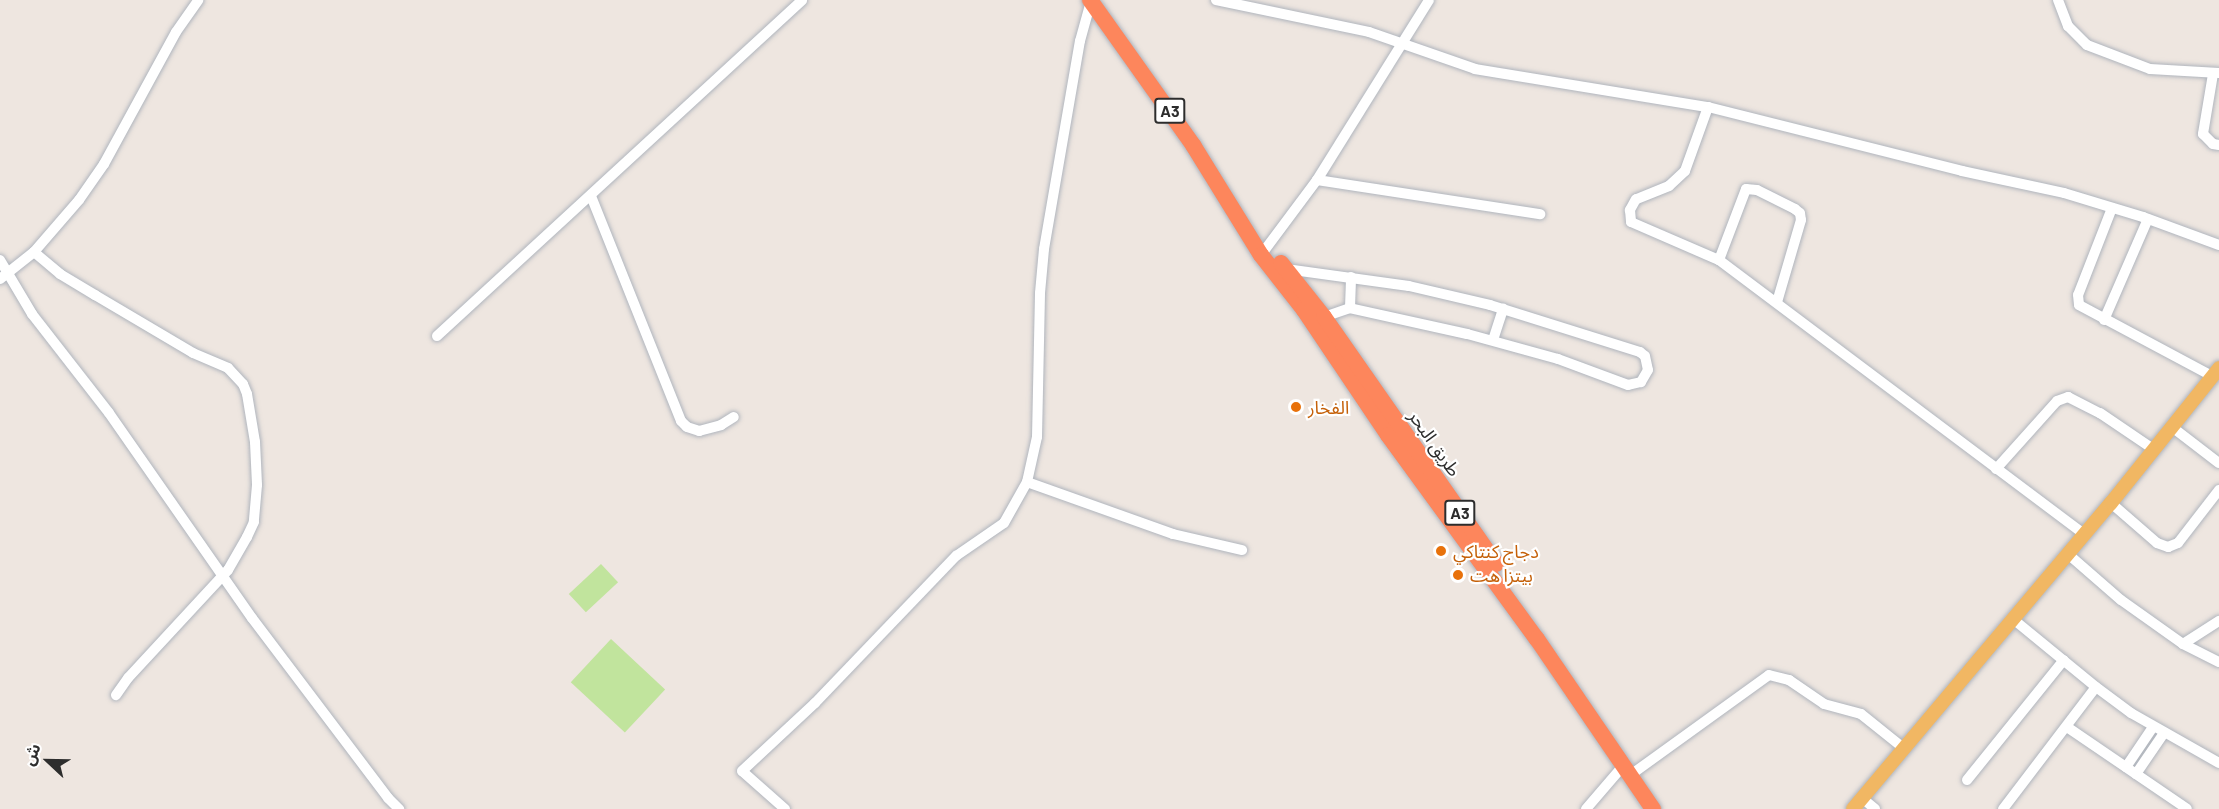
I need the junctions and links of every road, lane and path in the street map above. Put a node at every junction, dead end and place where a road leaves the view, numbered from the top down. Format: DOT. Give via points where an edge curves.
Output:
graph roads {
  1 [pos="198,0"];
  2 [pos="802,0"];
  3 [pos="1216,0"];
  4 [pos="1429,0"];
  5 [pos="2058,0"];
  6 [pos="1090,1"];
  7 [pos="1403,44"];
  8 [pos="2216,74"];
  9 [pos="1708,107"];
  10 [pos="2219,145"];
  11 [pos="1317,180"];
  12 [pos="591,196"];
  13 [pos="2112,208"];
  14 [pos="1540,214"];
  15 [pos="2148,219"];
  16 [pos="2219,245"];
  17 [pos="1265,251"];
  18 [pos="34,252"];
  19 [pos="0,260"];
  20 [pos="1719,260"];
  21 [pos="1286,268"];
  22 [pos="4,276"];
  23 [pos="1351,276"];
  24 [pos="1777,302"];
  25 [pos="1309,307"];
  26 [pos="1350,308"];
  27 [pos="1503,309"];
  28 [pos="1324,317"];
  29 [pos="2104,320"];
  30 [pos="437,336"];
  31 [pos="1493,340"];
  32 [pos="1345,361"];
  33 [pos="2217,372"];
  34 [pos="734,417"];
  35 [pos="2172,427"];
  36 [pos="2153,449"];
  37 [pos="2219,463"];
  38 [pos="1996,469"];
  39 [pos="1027,482"];
  40 [pos="2219,490"];
  41 [pos="2111,503"];
  42 [pos="2085,535"];
  43 [pos="1242,550"];
  44 [pos="2068,554"];
  45 [pos="222,575"];
  46 [pos="2013,619"];
  47 [pos="2219,621"];
  48 [pos="2183,644"];
  49 [pos="2064,660"];
  50 [pos="2219,662"];
  51 [pos="2096,687"];
  52 [pos="117,694"];
  53 [pos="2067,727"];
  54 [pos="2153,727"];
  55 [pos="2164,733"];
  56 [pos="1902,747"];
  57 [pos="2219,763"];
  58 [pos="2126,767"];
  59 [pos="1630,769"];
  60 [pos="2136,774"];
  61 [pos="1967,780"];
  62 [pos="1862,798"];
  63 [pos="399,809"];
  64 [pos="785,809"];
  65 [pos="1586,809"];
  66 [pos="1653,809"];
  67 [pos="1664,809"];
  68 [pos="1853,809"];
  69 [pos="1875,809"];
  70 [pos="2003,809"];
  71 [pos="2187,809"];
  1 -- 18 [label="street" via="176,32 104,164 62,223"];
  2 -- 12 [label="street"];
  3 -- 7 [label="street" via="1369,32"];
  4 -- 7 [label="street"];
  5 -- 8 [label="street" via="2068,26 2087,45 2150,69"];
  6 -- 17 [label="highway, طريق البحر / A3"];
  6 -- 39 [label="street" via="1044,249 1037,437"];
  7 -- 9 [label="street" via="1475,69"];
  7 -- 11 [label="street"];
  8 -- 10 [label="street" via="2203,134"];
  9 -- 13 [label="street"];
  9 -- 20 [label="street" via="1685,171 1670,186 1636,199 1629,216 1630,222"];
  11 -- 14 [label="street"];
  11 -- 17 [label="street"];
  12 -- 30 [label="street"];
  12 -- 34 [label="street" via="681,421 699,431"];
  13 -- 15 [label="street"];
  13 -- 29 [label="street" via="2078,296 2079,305"];
  15 -- 16 [label="street"];
  15 -- 29 [label="street"];
  17 -- 21 [label="highway, طريق البحر / A3"];
  17 -- 25 [label="highway, طريق البحر / A3"];
  18 -- 22 [label="street"];
  18 -- 45 [label="street" via="60,274 95,295 193,353 228,368 243,384 257,460 254,522 242,549"];
  19 -- 22 [label="street"];
  20 -- 24 [label="street"];
  20 -- 24 [label="street" via="1746,189 1757,189 1796,209 1801,220"];
  21 -- 23 [label="street"];
  21 -- 25 [label="highway, طريق البحر / A3"];
  22 -- 45 [label="street" via="70,359"];
  23 -- 26 [label="street"];
  23 -- 27 [label="street"];
  24 -- 38 [label="street"];
  25 -- 28 [label="highway, طريق البحر / A3"];
  25 -- 32 [label="highway, طريق البحر / A3"];
  26 -- 28 [label="street"];
  26 -- 31 [label="street"];
  27 -- 31 [label="street"];
  27 -- 31 [label="street" via="1640,352 1648,370 1641,381 1628,385"];
  28 -- 32 [label="highway, طريق البحر / A3"];
  29 -- 33 [label="street"];
  32 -- 59 [label="highway, طريق البحر / A3"];
  33 -- 35 [label="main road"];
  35 -- 36 [label="main road"];
  35 -- 37 [label="street"];
  36 -- 38 [label="street" via="2100,413 2068,397 2057,401"];
  36 -- 41 [label="main road"];
  38 -- 42 [label="street"];
  39 -- 43 [label="street" via="1173,534"];
  39 -- 64 [label="street" via="1004,523 957,556 815,703 742,771"];
  40 -- 41 [label="street" via="2178,543 2168,547 2157,543"];
  41 -- 42 [label="main road"];
  42 -- 44 [label="main road"];
  44 -- 46 [label="main road"];
  44 -- 48 [label="street" via="2121,600"];
  45 -- 52 [label="street"];
  45 -- 63 [label="street" via="312,700"];
  46 -- 49 [label="street"];
  46 -- 56 [label="main road"];
  47 -- 48 [label="street"];
  48 -- 50 [label="street"];
  49 -- 51 [label="street"];
  49 -- 61 [label="street"];
  51 -- 53 [label="street"];
  51 -- 54 [label="street"];
  53 -- 58 [label="street"];
  53 -- 70 [label="street"];
  54 -- 55 [label="street"];
  54 -- 58 [label="street"];
  55 -- 57 [label="street"];
  55 -- 60 [label="street"];
  56 -- 59 [label="street" via="1861,714 1824,704 1789,680 1768,675"];
  56 -- 62 [label="main road"];
  58 -- 60 [label="street"];
  59 -- 65 [label="street"];
  59 -- 66 [label="highway, طريق البحر / A3"];
  59 -- 67 [label="highway, طريق البحر / A3"];
  60 -- 71 [label="street"];
  62 -- 68 [label="main road"];
  62 -- 69 [label="street"];
}
